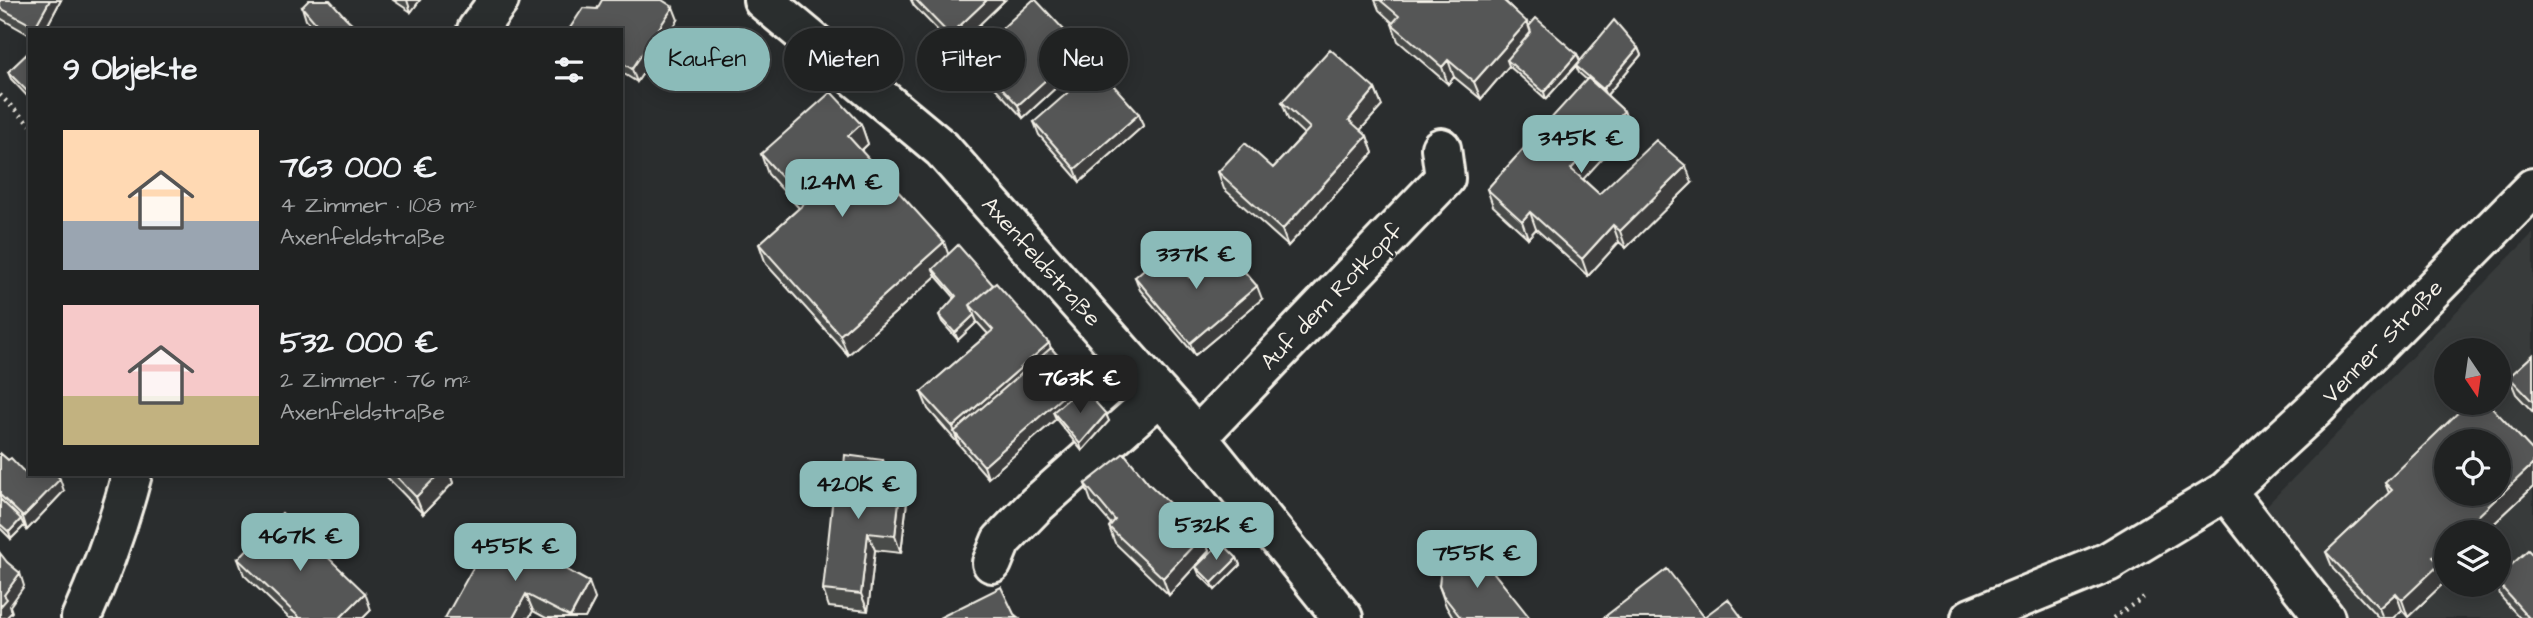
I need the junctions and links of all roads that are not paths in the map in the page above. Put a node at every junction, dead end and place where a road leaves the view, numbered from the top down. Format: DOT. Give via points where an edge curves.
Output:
graph roads {
  1 [pos="499,0"];
  2 [pos="763,0"];
  3 [pos="478,28"];
  4 [pos="1441,148"];
  5 [pos="2533,188"];
  6 [pos="1160,394"];
  7 [pos="1197,436"];
  8 [pos="131,476"];
  9 [pos="2226,491"];
  10 [pos="992,563"];
  11 [pos="81,618"];
  12 [pos="1343,618"];
  13 [pos="1971,618"];
  14 [pos="2325,618"];
  1 -- 3 [label="street"];
  2 -- 6 [label="street, Axenfeldstraße" via="942,149"];
  4 -- 7 [label="street, Auf dem Rotkopf" via="1445,178"];
  5 -- 9 [label="street, Venner Straße" via="2316,408"];
  6 -- 7 [label="street, Axenfeldstraße"];
  6 -- 10 [label="street" via="1036,505 1001,541"];
  7 -- 12 [label="street, Axenfeldstraße"];
  8 -- 11 [label="street" via="121,516"];
  9 -- 13 [label="street, Venner Straße" via="2108,562"];
  9 -- 14 [label="street"];
}
